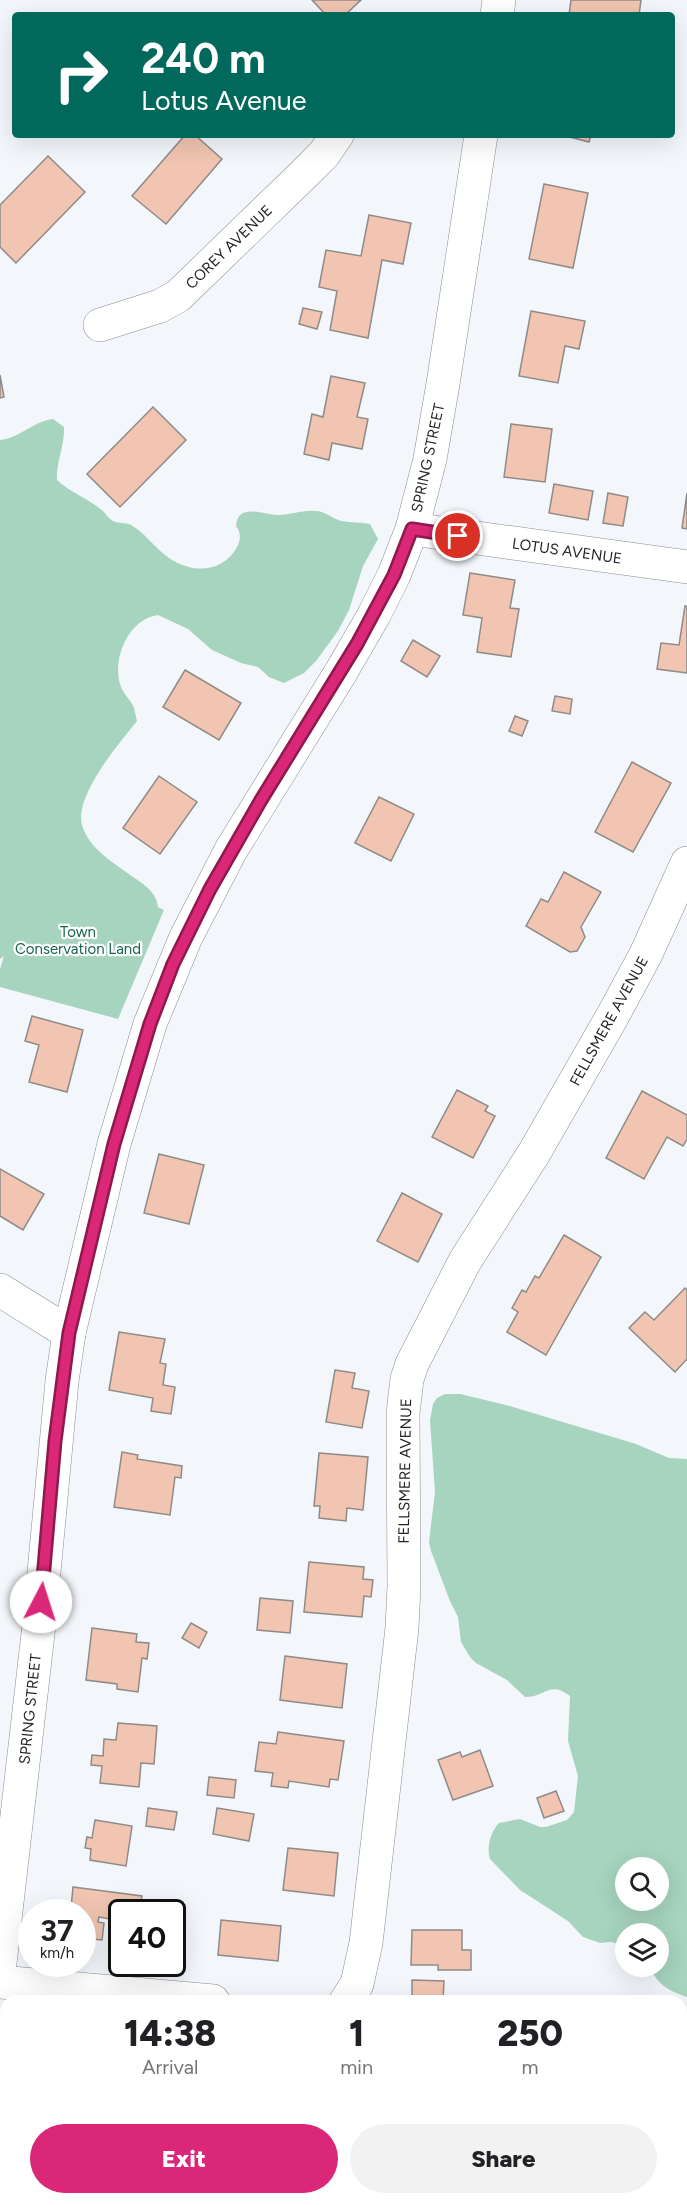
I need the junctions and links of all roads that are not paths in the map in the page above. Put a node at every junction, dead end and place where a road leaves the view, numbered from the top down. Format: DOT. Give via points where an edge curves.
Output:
graph roads {
  1 [pos="335,138"];
  2 [pos="481,138"];
  3 [pos="100,325"];
  4 [pos="412,529"];
  5 [pos="687,567"];
  6 [pos="687,863"];
  7 [pos="0,1290"];
  8 [pos="69,1333"];
  9 [pos="0,1963"];
  10 [pos="0,1982"];
  11 [pos="146,1995"];
  12 [pos="350,1995"];
  1 -- 3 [label="street, COREY AVENUE" via="324,154 178,296 160,306"];
  2 -- 4 [label="street, SPRING STREET" via="430,459"];
  4 -- 5 [label="street, LOTUS AVENUE"];
  4 -- 8 [label="street, SPRING STREET" via="374,615 231,850 173,964 134,1072"];
  6 -- 12 [label="street, FELLSMERE AVENUE" via="646,954 534,1153 465,1261 421,1343 407,1379 403,1413 402,1628 366,1943 357,1984"];
  7 -- 8 [label="street"];
  8 -- 9 [label="street, SPRING STREET"];
  10 -- 11 [label="street"];
}
